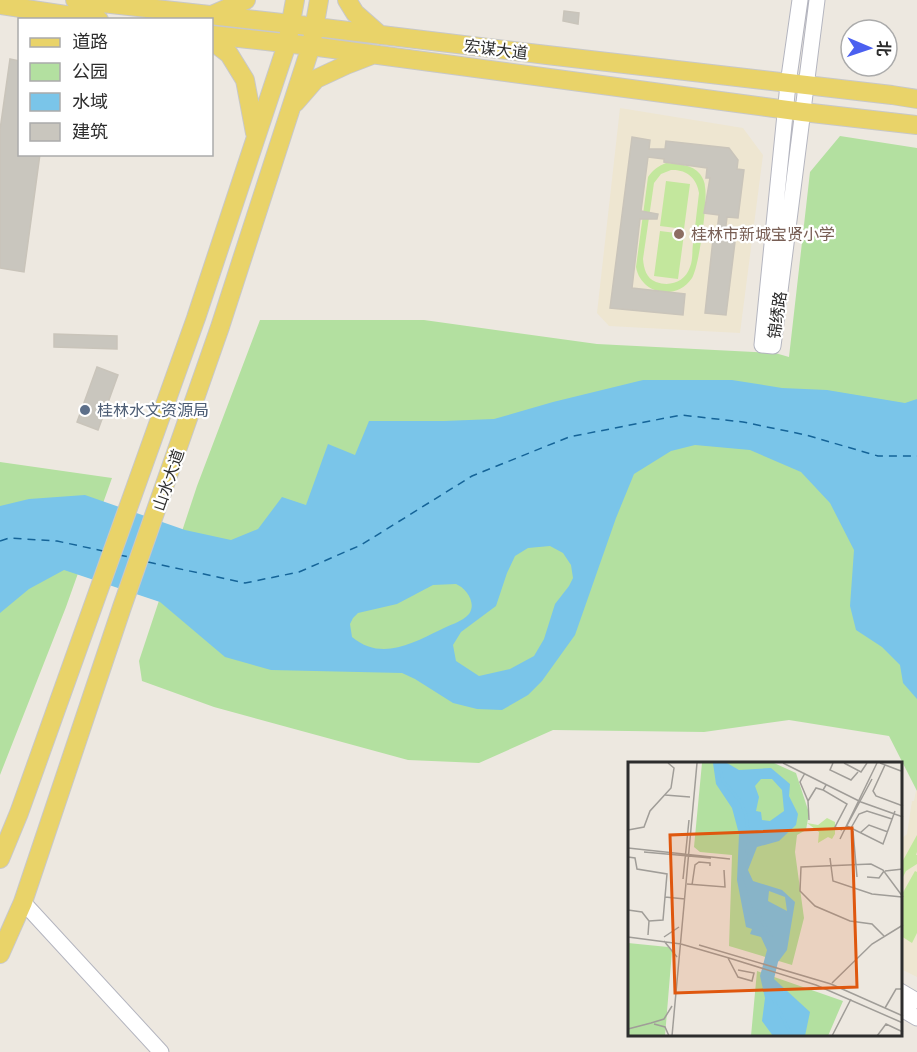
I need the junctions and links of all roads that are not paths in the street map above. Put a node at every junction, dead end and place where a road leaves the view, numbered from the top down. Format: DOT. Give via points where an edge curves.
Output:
graph roads {
  1 [pos="75,0"];
  2 [pos="246,0"];
  3 [pos="295,0"];
  4 [pos="319,0"];
  5 [pos="347,0"];
  6 [pos="800,0"];
  7 [pos="817,0"];
  8 [pos="0,5"];
  9 [pos="210,15"];
  10 [pos="86,18"];
  11 [pos="291,24"];
  12 [pos="314,27"];
  13 [pos="380,34"];
  14 [pos="213,35"];
  15 [pos="213,42"];
  16 [pos="287,44"];
  17 [pos="311,46"];
  18 [pos="374,54"];
  19 [pos="788,84"];
  20 [pos="806,86"];
  21 [pos="917,99"];
  22 [pos="290,109"];
  23 [pos="785,109"];
  24 [pos="803,112"];
  25 [pos="917,125"];
  26 [pos="256,138"];
  27 [pos="0,859"];
  28 [pos="23,902"];
  29 [pos="0,954"];
  30 [pos="902,992"];
  31 [pos="917,1001"];
  32 [pos="902,1009"];
  33 [pos="917,1018"];
  34 [pos="161,1052"];
  1 -- 9 [label="main road, 宏谋大道"];
  2 -- 9 [label="main road"];
  3 -- 11 [label="main road, 山水大道"];
  4 -- 12 [label="main road, 山水大道"];
  5 -- 13 [label="main road"];
  6 -- 19 [label="street, 锦绣路"];
  7 -- 20 [label="street, 锦绣路"];
  8 -- 10 [label="main road"];
  9 -- 11 [label="main road, 宏谋大道"];
  11 -- 12 [label="main road, 宏谋大道"];
  11 -- 16 [label="main road, 山水大道"];
  12 -- 13 [label="main road, 宏谋大道"];
  12 -- 17 [label="main road, 山水大道"];
  13 -- 19 [label="main road, 宏谋大道"];
  14 -- 16 [label="main road, 宏谋大道"];
  15 -- 26 [label="main road" via="229,54 245,80"];
  16 -- 17 [label="main road, 宏谋大道"];
  16 -- 26 [label="main road, 山水大道"];
  17 -- 18 [label="main road, 宏谋大道"];
  17 -- 22 [label="main road, 山水大道"];
  18 -- 22 [label="main road" via="316,79"];
  18 -- 23 [label="main road, 宏谋大道"];
  19 -- 20 [label="main road, 宏谋大道"];
  19 -- 23 [label="street, 锦绣路"];
  20 -- 21 [label="main road, 宏谋大道"];
  20 -- 24 [label="street, 锦绣路"];
  22 -- 28 [label="main road, 山水大道" via="220,327"];
  23 -- 24 [label="main road, 宏谋大道"];
  23 -- 24 [label="street, 锦绣路" via="762,345 773,346"];
  24 -- 25 [label="main road, 宏谋大道"];
  26 -- 27 [label="main road, 山水大道" via="134,493"];
  28 -- 29 [label="main road, 山水大道"];
  28 -- 34 [label="street"];
  30 -- 31 [label="street"];
  32 -- 33 [label="street"];
}
